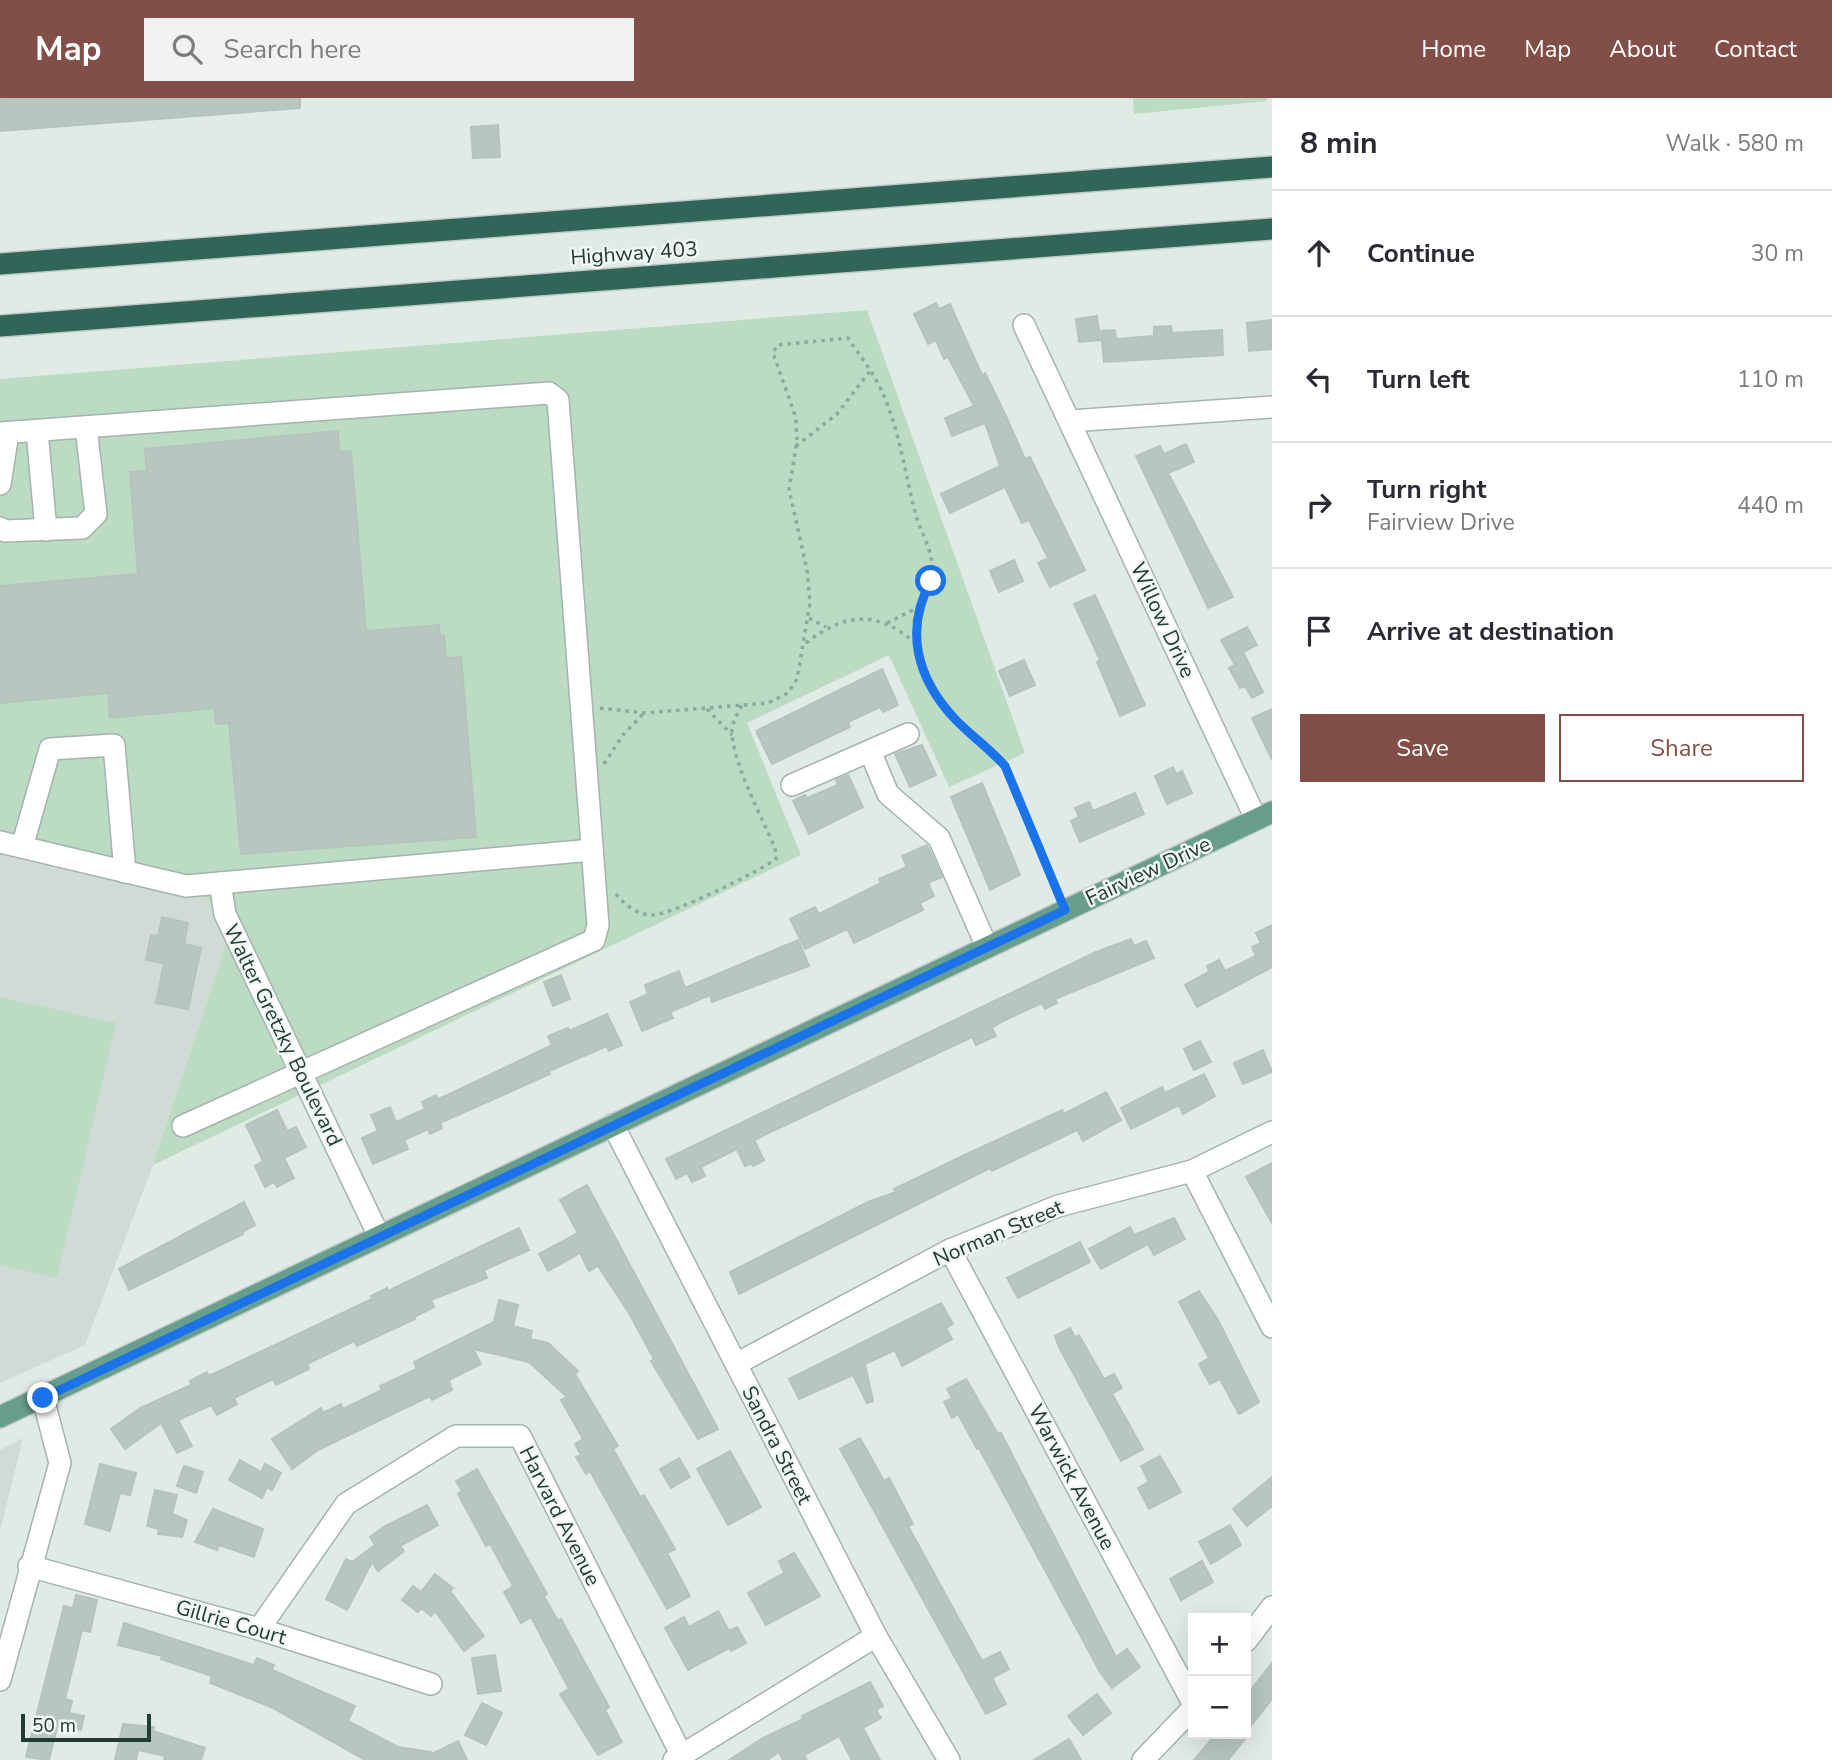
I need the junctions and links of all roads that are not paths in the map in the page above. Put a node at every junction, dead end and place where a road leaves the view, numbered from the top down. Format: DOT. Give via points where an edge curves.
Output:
graph roads {
  1 [pos="1272,167"];
  2 [pos="1272,231"];
  3 [pos="0,264"];
  4 [pos="1024,325"];
  5 [pos="0,326"];
  6 [pos="1272,407"];
  7 [pos="1070,421"];
  8 [pos="86,427"];
  9 [pos="37,431"];
  10 [pos="4,433"];
  11 [pos="0,484"];
  12 [pos="0,528"];
  13 [pos="46,530"];
  14 [pos="908,734"];
  15 [pos="870,751"];
  16 [pos="792,785"];
  17 [pos="1264,815"];
  18 [pos="0,842"];
  19 [pos="22,847"];
  20 [pos="592,850"];
  21 [pos="125,872"];
  22 [pos="220,883"];
  23 [pos="987,947"];
  24 [pos="301,1072"];
  25 [pos="613,1125"];
  26 [pos="183,1126"];
  27 [pos="1272,1132"];
  28 [pos="1192,1171"];
  29 [pos="379,1236"];
  30 [pos="950,1250"];
  31 [pos="1272,1327"];
  32 [pos="736,1364"];
  33 [pos="43,1398"];
  34 [pos="0,1417"];
  35 [pos="29,1566"];
  36 [pos="1272,1607"];
  37 [pos="259,1629"];
  38 [pos="1251,1634"];
  39 [pos="876,1636"];
  40 [pos="0,1681"];
  41 [pos="431,1684"];
  42 [pos="1188,1697"];
  43 [pos="1188,1711"];
  44 [pos="678,1757"];
  45 [pos="948,1760"];
  46 [pos="1143,1760"];
  1 -- 3 [label="highway, Highway 403"];
  2 -- 5 [label="highway, Highway 403"];
  4 -- 7 [label="street, Willow Drive"];
  6 -- 7 [label="street"];
  7 -- 17 [label="street, Willow Drive"];
  8 -- 9 [label="street"];
  8 -- 13 [label="street" via="96,514 82,528"];
  8 -- 20 [label="street" via="549,393 558,400"];
  9 -- 10 [label="street"];
  9 -- 13 [label="street"];
  10 -- 11 [label="street"];
  12 -- 13 [label="street"];
  14 -- 15 [label="street"];
  15 -- 16 [label="street"];
  15 -- 23 [label="street" via="888,794 939,838"];
  17 -- 23 [label="main road, Fairview Drive"];
  18 -- 19 [label="street"];
  19 -- 21 [label="street"];
  19 -- 21 [label="street" via="50,749 114,745"];
  20 -- 22 [label="street"];
  20 -- 24 [label="street" via="598,925 594,940"];
  21 -- 22 [label="street" via="186,886"];
  22 -- 24 [label="street, Walter Gretzky Boulevard" via="225,914"];
  23 -- 25 [label="main road, Fairview Drive"];
  24 -- 26 [label="street"];
  24 -- 29 [label="street, Walter Gretzky Boulevard"];
  25 -- 29 [label="main road, Fairview Drive"];
  25 -- 32 [label="street, Sandra Street"];
  27 -- 28 [label="street, Norman Street"];
  28 -- 30 [label="street, Norman Street" via="1058,1206"];
  28 -- 31 [label="street"];
  29 -- 33 [label="main road, Fairview Drive"];
  30 -- 32 [label="street, Norman Street"];
  30 -- 42 [label="street, Warwick Avenue"];
  32 -- 39 [label="street, Sandra Street"];
  33 -- 34 [label="main road, Fairview Drive"];
  33 -- 35 [label="street" via="60,1463"];
  35 -- 37 [label="street, Gillrie Court"];
  35 -- 40 [label="street"];
  36 -- 38 [label="street"];
  37 -- 41 [label="street, Gillrie Court"];
  37 -- 44 [label="street, Harvard Avenue" via="346,1504 456,1436 520,1436"];
  39 -- 44 [label="street"];
  39 -- 45 [label="street, Sandra Street"];
  43 -- 46 [label="street"];
}
